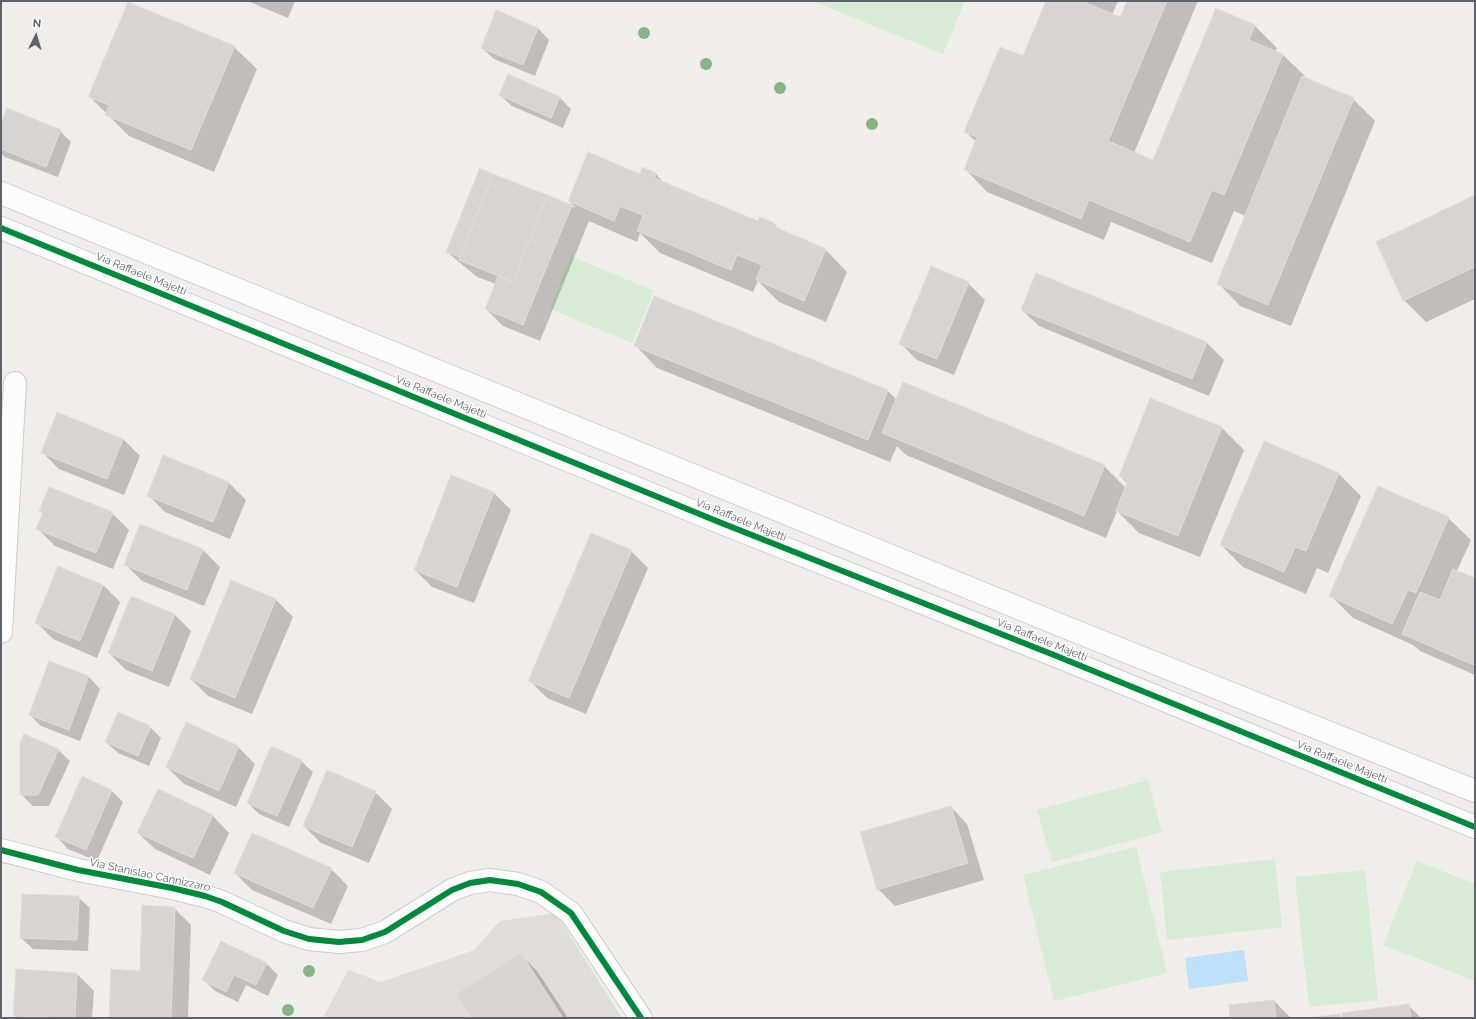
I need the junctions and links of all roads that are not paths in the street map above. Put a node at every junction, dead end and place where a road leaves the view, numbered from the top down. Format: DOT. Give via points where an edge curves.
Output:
graph roads {
  1 [pos="1,193"];
  2 [pos="1,228"];
  3 [pos="15,382"];
  4 [pos="913,564"];
  5 [pos="902,594"];
  6 [pos="1070,630"];
  7 [pos="1,632"];
  8 [pos="1059,657"];
  9 [pos="1475,791"];
  10 [pos="1475,827"];
  11 [pos="1,850"];
  12 [pos="641,1018"];
  1 -- 4 [label="street, Via Raffaele Majetti"];
  2 -- 5 [label="street, Via Raffaele Majetti" via="704,516"];
  3 -- 7 [label="street"];
  4 -- 5 [label="street"];
  4 -- 6 [label="street, Via Raffaele Majetti"];
  5 -- 8 [label="street, Via Raffaele Majetti"];
  6 -- 8 [label="street"];
  6 -- 9 [label="street, Via Raffaele Majetti"];
  8 -- 10 [label="street, Via Raffaele Majetti"];
  11 -- 12 [label="street, Via Stanislao Cannizzaro" via="78,870 200,894 284,931 309,939 338,942 362,940 385,932 452,890 470,884 490,880 518,884 541,892 570,913"];
}
